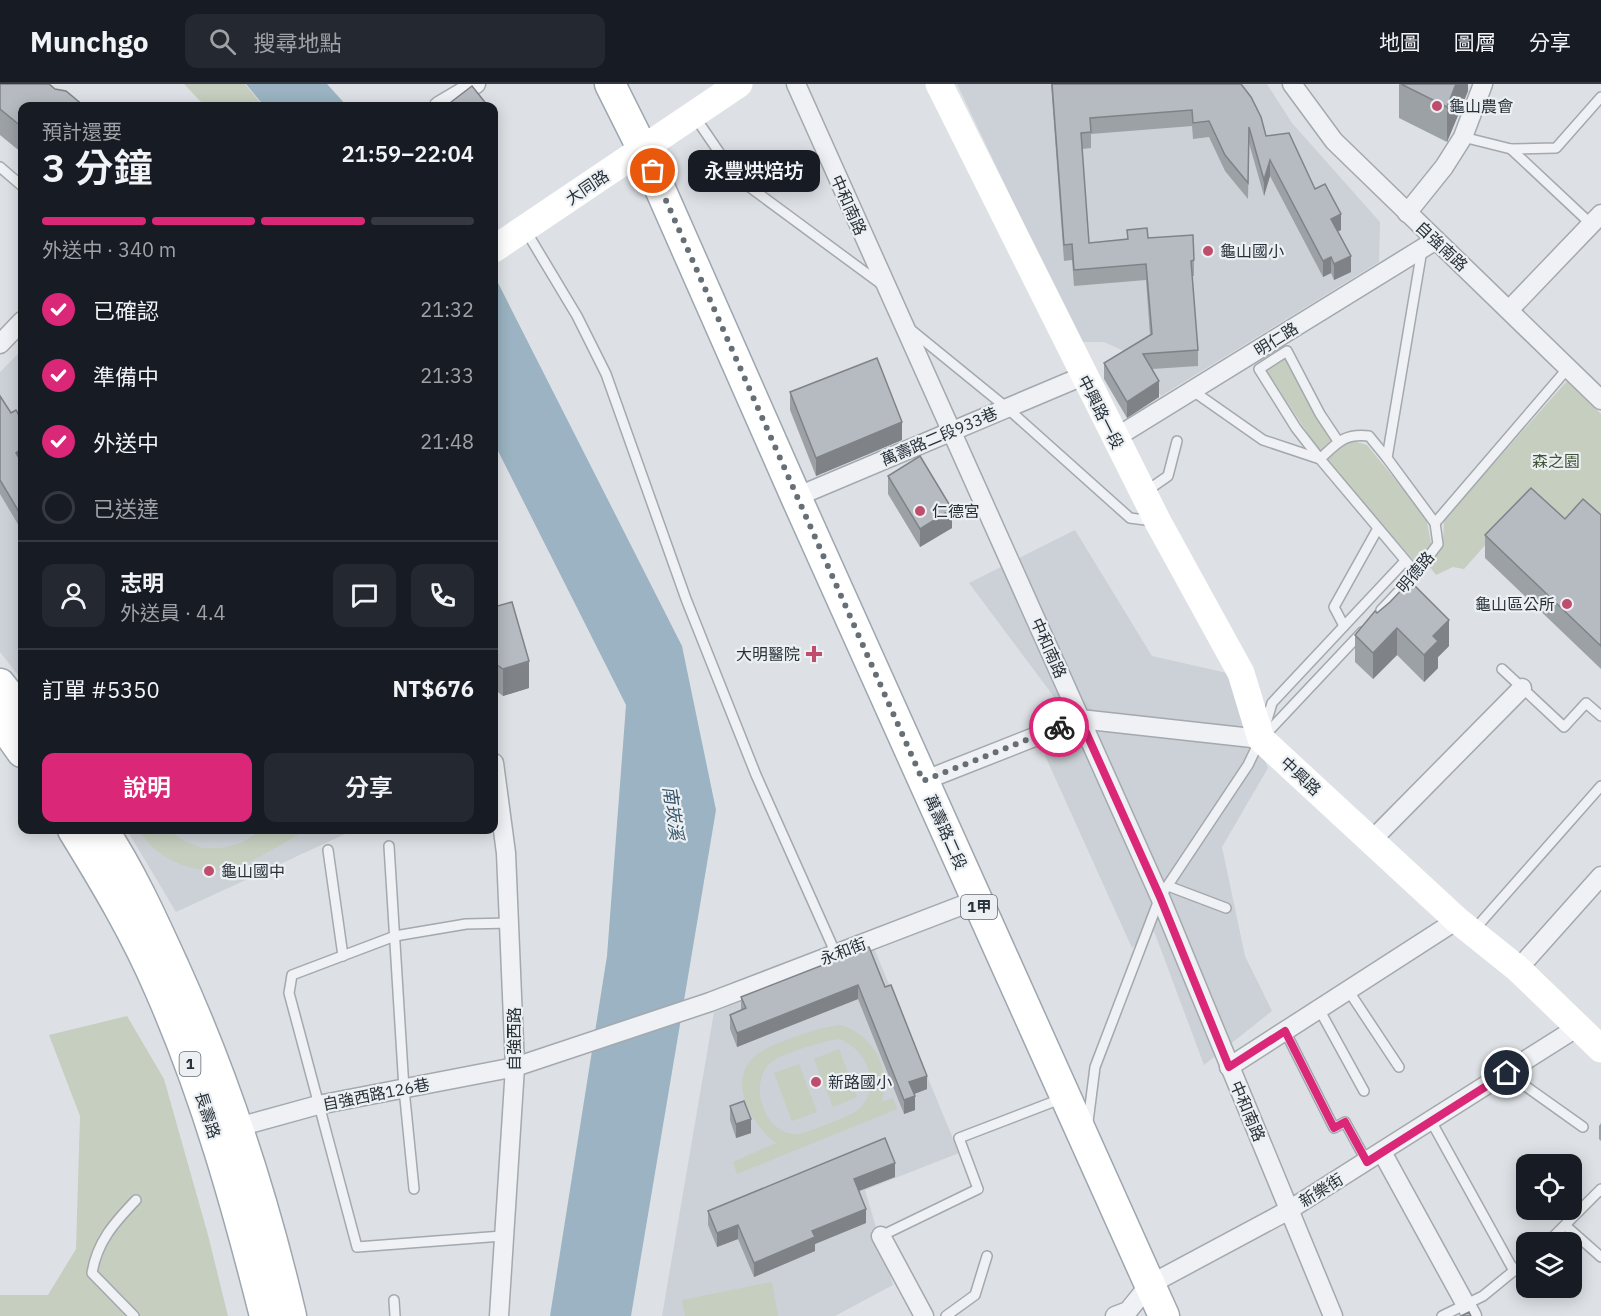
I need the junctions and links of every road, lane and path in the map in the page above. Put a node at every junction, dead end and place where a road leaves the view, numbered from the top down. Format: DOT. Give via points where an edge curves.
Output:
graph roads {
  1 [pos="476,84"];
  2 [pos="610,84"];
  3 [pos="739,84"];
  4 [pos="796,84"];
  5 [pos="939,84"];
  6 [pos="1293,84"];
  7 [pos="1483,84"];
  8 [pos="452,89"];
  9 [pos="1601,97"];
  10 [pos="442,102"];
  11 [pos="694,115"];
  12 [pos="1463,137"];
  13 [pos="1511,149"];
  14 [pos="643,150"];
  15 [pos="0,167"];
  16 [pos="18,183"];
  17 [pos="1407,213"];
  18 [pos="1596,219"];
  19 [pos="524,229"];
  20 [pos="1429,244"];
  21 [pos="498,246"];
  22 [pos="886,287"];
  23 [pos="1510,309"];
  24 [pos="904,324"];
  25 [pos="18,325"];
  26 [pos="0,344"];
  27 [pos="1568,368"];
  28 [pos="1083,376"];
  29 [pos="1193,390"];
  30 [pos="1600,397"];
  31 [pos="1007,408"];
  32 [pos="951,431"];
  33 [pos="1115,438"];
  34 [pos="1177,441"];
  35 [pos="1338,441"];
  36 [pos="1387,458"];
  37 [pos="1320,459"];
  38 [pos="1143,494"];
  39 [pos="796,497"];
  40 [pos="1158,522"];
  41 [pos="1435,523"];
  42 [pos="1377,530"];
  43 [pos="1405,561"];
  44 [pos="1416,573"];
  45 [pos="1378,615"];
  46 [pos="1370,623"];
  47 [pos="1344,626"];
  48 [pos="1502,669"];
  49 [pos="0,684"];
  50 [pos="1522,687"];
  51 [pos="18,707"];
  52 [pos="1601,716"];
  53 [pos="1080,719"];
  54 [pos="0,721"];
  55 [pos="1261,739"];
  56 [pos="18,746"];
  57 [pos="923,781"];
  58 [pos="1601,786"];
  59 [pos="498,793"];
  60 [pos="75,834"];
  61 [pos="106,834"];
  62 [pos="1371,841"];
  63 [pos="389,846"];
  64 [pos="328,850"];
  65 [pos="1601,876"];
  66 [pos="1164,891"];
  67 [pos="976,900"];
  68 [pos="1226,908"];
  69 [pos="510,923"];
  70 [pos="1465,926"];
  71 [pos="395,936"];
  72 [pos="836,954"];
  73 [pos="342,956"];
  74 [pos="1518,969"];
  75 [pos="1348,990"];
  76 [pos="1319,1009"];
  77 [pos="1578,1027"];
  78 [pos="1285,1031"];
  79 [pos="1601,1049"];
  80 [pos="515,1067"];
  81 [pos="1229,1067"];
  82 [pos="1399,1067"];
  83 [pos="1507,1073"];
  84 [pos="404,1089"];
  85 [pos="1364,1091"];
  86 [pos="1065,1097"];
  87 [pos="318,1105"];
  88 [pos="1431,1121"];
  89 [pos="238,1126"];
  90 [pos="1583,1127"];
  91 [pos="1085,1141"];
  92 [pos="1374,1157"];
  93 [pos="414,1189"];
  94 [pos="1601,1189"];
  95 [pos="136,1200"];
  96 [pos="1289,1210"];
  97 [pos="1566,1226"];
  98 [pos="1559,1232"];
  99 [pos="502,1236"];
  100 [pos="881,1236"];
  101 [pos="987,1256"];
  102 [pos="1601,1257"];
  103 [pos="1514,1271"];
  104 [pos="1149,1285"];
  105 [pos="394,1300"];
  106 [pos="1469,1310"];
  107 [pos="134,1316"];
  108 [pos="264,1316"];
  109 [pos="291,1316"];
  110 [pos="395,1316"];
  111 [pos="499,1316"];
  112 [pos="924,1316"];
  113 [pos="946,1316"];
  114 [pos="1115,1316"];
  115 [pos="1164,1316"];
  116 [pos="1333,1316"];
  117 [pos="1442,1316"];
  1 -- 8 [label="street"];
  2 -- 14 [label="main road, 萬壽路二段 / 1甲"];
  3 -- 11 [label="street, 大同路"];
  4 -- 22 [label="street, 中和南路"];
  5 -- 28 [label="street, 中興路一段"];
  6 -- 17 [label="street, 自強南路" via="1334,141"];
  7 -- 12 [label="street"];
  8 -- 10 [label="street"];
  9 -- 13 [label="lane" via="1556,148"];
  11 -- 14 [label="street, 大同路"];
  11 -- 22 [label="lane" via="736,177"];
  12 -- 13 [label="lane"];
  12 -- 17 [label="street"];
  13 -- 18 [label="lane"];
  14 -- 19 [label="street, 大同路"];
  14 -- 39 [label="main road, 萬壽路二段 / 1甲"];
  15 -- 16 [label="lane"];
  17 -- 20 [label="street, 自強南路"];
  18 -- 23 [label="street"];
  19 -- 21 [label="street, 大同路"];
  19 -- 72 [label="lane" via="577,316 606,374 708,654 756,775"];
  20 -- 23 [label="street, 自強南路"];
  20 -- 29 [label="street, 明仁路"];
  20 -- 36 [label="lane"];
  22 -- 24 [label="street, 中和南路"];
  23 -- 27 [label="street, 自強南路"];
  24 -- 31 [label="lane"];
  24 -- 32 [label="street, 中和南路"];
  25 -- 26 [label="street"];
  27 -- 30 [label="street, 自強南路"];
  27 -- 41 [label="lane"];
  28 -- 31 [label="street, 萬壽路二段933巷"];
  28 -- 33 [label="street, 中興路一段"];
  29 -- 33 [label="street, 明仁路"];
  29 -- 37 [label="lane" via="1263,440"];
  31 -- 32 [label="street, 萬壽路二段933巷"];
  31 -- 40 [label="lane" via="1130,518"];
  32 -- 39 [label="street, 萬壽路二段933巷"];
  32 -- 53 [label="street, 中和南路"];
  33 -- 38 [label="street, 中興路一段"];
  34 -- 38 [label="lane" via="1168,476"];
  35 -- 36 [label="lane" via="1354,434 1369,436"];
  35 -- 37 [label="lane"];
  35 -- 37 [label="lane" via="1287,351 1259,369 1296,429"];
  36 -- 41 [label="lane"];
  37 -- 42 [label="lane"];
  38 -- 40 [label="street, 中興路一段"];
  39 -- 57 [label="main road, 萬壽路二段 / 1甲"];
  40 -- 55 [label="street, 中興路一段" via="1242,673"];
  41 -- 44 [label="lane, 明德路" via="1438,544"];
  42 -- 43 [label="lane"];
  42 -- 47 [label="lane" via="1334,607"];
  43 -- 44 [label="lane"];
  43 -- 47 [label="lane, 明德路"];
  44 -- 45 [label="lane, 明德路"];
  46 -- 55 [label="lane"];
  47 -- 55 [label="lane, 明德路" via="1272,703"];
  48 -- 50 [label="lane"];
  49 -- 51 [label="main road"];
  50 -- 52 [label="lane" via="1564,727 1586,703"];
  50 -- 62 [label="street"];
  53 -- 55 [label="street"];
  53 -- 57 [label="street"];
  53 -- 66 [label="street, 中和南路"];
  54 -- 56 [label="main road"];
  55 -- 62 [label="street, 中興路"];
  55 -- 66 [label="lane" via="1248,765"];
  57 -- 67 [label="main road, 萬壽路二段 / 1甲"];
  58 -- 70 [label="lane"];
  59 -- 69 [label="street, 自強西路"];
  60 -- 108 [label="main road, 長壽路 / 1" via="122,910 189,1061 242,1223"];
  61 -- 89 [label="main road, 長壽路 / 1" via="159,933 208,1041"];
  62 -- 70 [label="street, 中興路"];
  63 -- 71 [label="lane"];
  64 -- 73 [label="lane"];
  65 -- 74 [label="street"];
  66 -- 68 [label="lane"];
  66 -- 81 [label="street, 中和南路"];
  66 -- 91 [label="lane" via="1095,1067"];
  67 -- 72 [label="street, 永和街"];
  67 -- 86 [label="main road, 萬壽路二段 / 1甲"];
  69 -- 71 [label="lane" via="466,924"];
  69 -- 80 [label="street, 自強西路"];
  70 -- 74 [label="street, 中興路"];
  70 -- 75 [label="street"];
  71 -- 73 [label="lane"];
  71 -- 84 [label="lane"];
  72 -- 80 [label="street, 永和街" via="710,1002"];
  73 -- 87 [label="lane" via="292,975 289,993"];
  74 -- 77 [label="street, 中興路"];
  75 -- 76 [label="street"];
  75 -- 82 [label="lane"];
  76 -- 78 [label="street"];
  76 -- 85 [label="lane"];
  77 -- 79 [label="street, 中興路"];
  77 -- 83 [label="street, 新樂街"];
  78 -- 81 [label="street"];
  78 -- 92 [label="lane" via="1334,1128 1345,1122"];
  80 -- 84 [label="street, 自強西路126巷"];
  80 -- 99 [label="street, 自強西路"];
  81 -- 96 [label="street, 中和南路"];
  83 -- 88 [label="street, 新樂街"];
  83 -- 90 [label="lane"];
  84 -- 87 [label="street, 自強西路126巷"];
  84 -- 93 [label="lane"];
  86 -- 91 [label="main road, 萬壽路二段 / 1甲"];
  86 -- 100 [label="lane" via="959,1138 978,1189"];
  87 -- 89 [label="street, 自強西路126巷"];
  87 -- 99 [label="lane" via="357,1247"];
  88 -- 92 [label="street, 新樂街"];
  88 -- 103 [label="lane"];
  89 -- 109 [label="main road, 長壽路 / 1"];
  91 -- 104 [label="main road, 萬壽路二段 / 1甲"];
  92 -- 96 [label="street, 新樂街"];
  92 -- 106 [label="street"];
  94 -- 97 [label="lane"];
  95 -- 107 [label="lane" via="110,1227 95,1256 92,1273"];
  96 -- 104 [label="street, 新樂街"];
  96 -- 116 [label="street, 中和南路"];
  97 -- 98 [label="lane"];
  97 -- 102 [label="lane"];
  99 -- 111 [label="street, 自強西路"];
  100 -- 112 [label="street"];
  101 -- 113 [label="lane" via="975,1295"];
  103 -- 106 [label="lane"];
  104 -- 114 [label="street" via="1128,1311"];
  104 -- 115 [label="main road, 萬壽路二段 / 1甲"];
  105 -- 110 [label="lane"];
  106 -- 117 [label="lane"];
}
